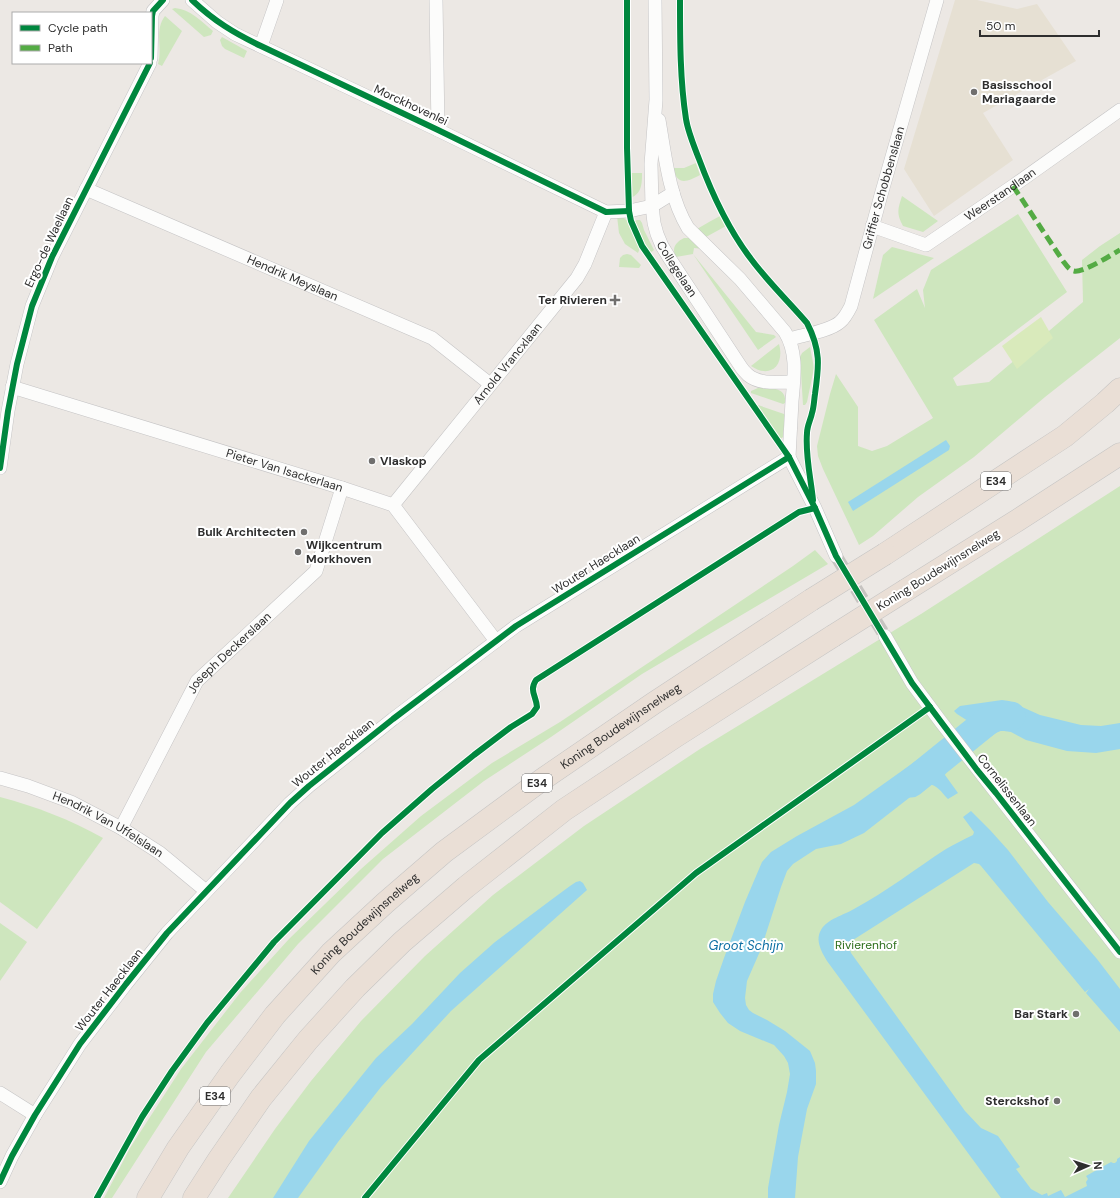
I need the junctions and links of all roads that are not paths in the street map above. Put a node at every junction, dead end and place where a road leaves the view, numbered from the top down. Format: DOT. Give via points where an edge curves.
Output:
graph roads {
  1 [pos="163,0"];
  2 [pos="192,0"];
  3 [pos="277,0"];
  4 [pos="436,0"];
  5 [pos="655,0"];
  6 [pos="937,0"];
  7 [pos="152,16"];
  8 [pos="261,46"];
  9 [pos="149,64"];
  10 [pos="656,100"];
  11 [pos="1120,110"];
  12 [pos="438,130"];
  13 [pos="86,189"];
  14 [pos="673,193"];
  15 [pos="652,206"];
  16 [pos="606,212"];
  17 [pos="872,226"];
  18 [pos="790,339"];
  19 [pos="793,382"];
  20 [pos="490,384"];
  21 [pos="12,387"];
  22 [pos="1120,389"];
  23 [pos="1120,454"];
  24 [pos="789,457"];
  25 [pos="0,468"];
  26 [pos="342,488"];
  27 [pos="393,505"];
  28 [pos="836,556"];
  29 [pos="884,636"];
  30 [pos="496,641"];
  31 [pos="0,778"];
  32 [pos="121,828"];
  33 [pos="206,891"];
  34 [pos="1120,952"];
  35 [pos="0,1093"];
  36 [pos="35,1115"];
  37 [pos="0,1182"];
  38 [pos="148,1198"];
  39 [pos="194,1198"];
  1 -- 7 [label="street" via="153,11"];
  2 -- 8 [label="street, Morckhovenlei" via="223,26"];
  3 -- 8 [label="street"];
  4 -- 12 [label="street"];
  5 -- 10 [label="street, Collegelaan"];
  6 -- 17 [label="street, Griffier Schobbenslaan"];
  8 -- 12 [label="street, Morckhovenlei"];
  9 -- 13 [label="street, Ergo-de Waellaan"];
  10 -- 14 [label="street, Collegelaan"];
  10 -- 15 [label="street, Collegelaan" via="651,164"];
  11 -- 17 [label="street, Weerstandlaan" via="926,245"];
  12 -- 16 [label="street, Morckhovenlei"];
  13 -- 20 [label="street, Hendrik Meyslaan" via="432,338"];
  13 -- 21 [label="street, Ergo-de Waellaan" via="52,257 32,306"];
  14 -- 15 [label="street, Morckhovenlei"];
  14 -- 18 [label="street, Collegelaan" via="688,228 740,279"];
  15 -- 16 [label="street, Morckhovenlei"];
  15 -- 19 [label="street, Collegelaan" via="654,223 662,246 742,368 756,380"];
  16 -- 20 [label="street, Arnold Vrancxlaan" via="577,278"];
  17 -- 18 [label="street, Griffier Schobbenslaan" via="854,297 846,315 831,327"];
  18 -- 19 [label="street, Collegelaan" via="794,361"];
  19 -- 24 [label="street, Collegelaan"];
  20 -- 27 [label="street, Arnold Vrancxlaan"];
  21 -- 25 [label="street, Ergo-de Waellaan"];
  21 -- 26 [label="street, Pieter Van Isackerlaan"];
  22 -- 38 [label="highway, Koning Boudewijnsnelweg / E34, bridge" via="1065,436 654,703 543,779 444,852 331,953 274,1015 178,1148"];
  23 -- 39 [label="highway, Koning Boudewijnsnelweg, bridge" via="564,810 466,887 402,942 355,988 308,1040 261,1098"];
  24 -- 28 [label="street"];
  24 -- 30 [label="street, Wouter Haecklaan" via="516,626"];
  26 -- 27 [label="street, Pieter Van Isackerlaan"];
  26 -- 32 [label="street, Joseph Deckerslaan" via="316,571 197,681"];
  27 -- 30 [label="street"];
  29 -- 34 [label="street, Cornelissenlaan" via="912,683 941,722"];
  30 -- 33 [label="street, Wouter Haecklaan" via="309,786"];
  31 -- 32 [label="street, Hendrik Van Uffelslaan" via="71,802"];
  32 -- 33 [label="street, Hendrik Van Uffelslaan" via="160,853"];
  33 -- 36 [label="street, Wouter Haecklaan" via="167,933 80,1044"];
  35 -- 36 [label="street"];
  36 -- 37 [label="street, Wouter Haecklaan"];
}
